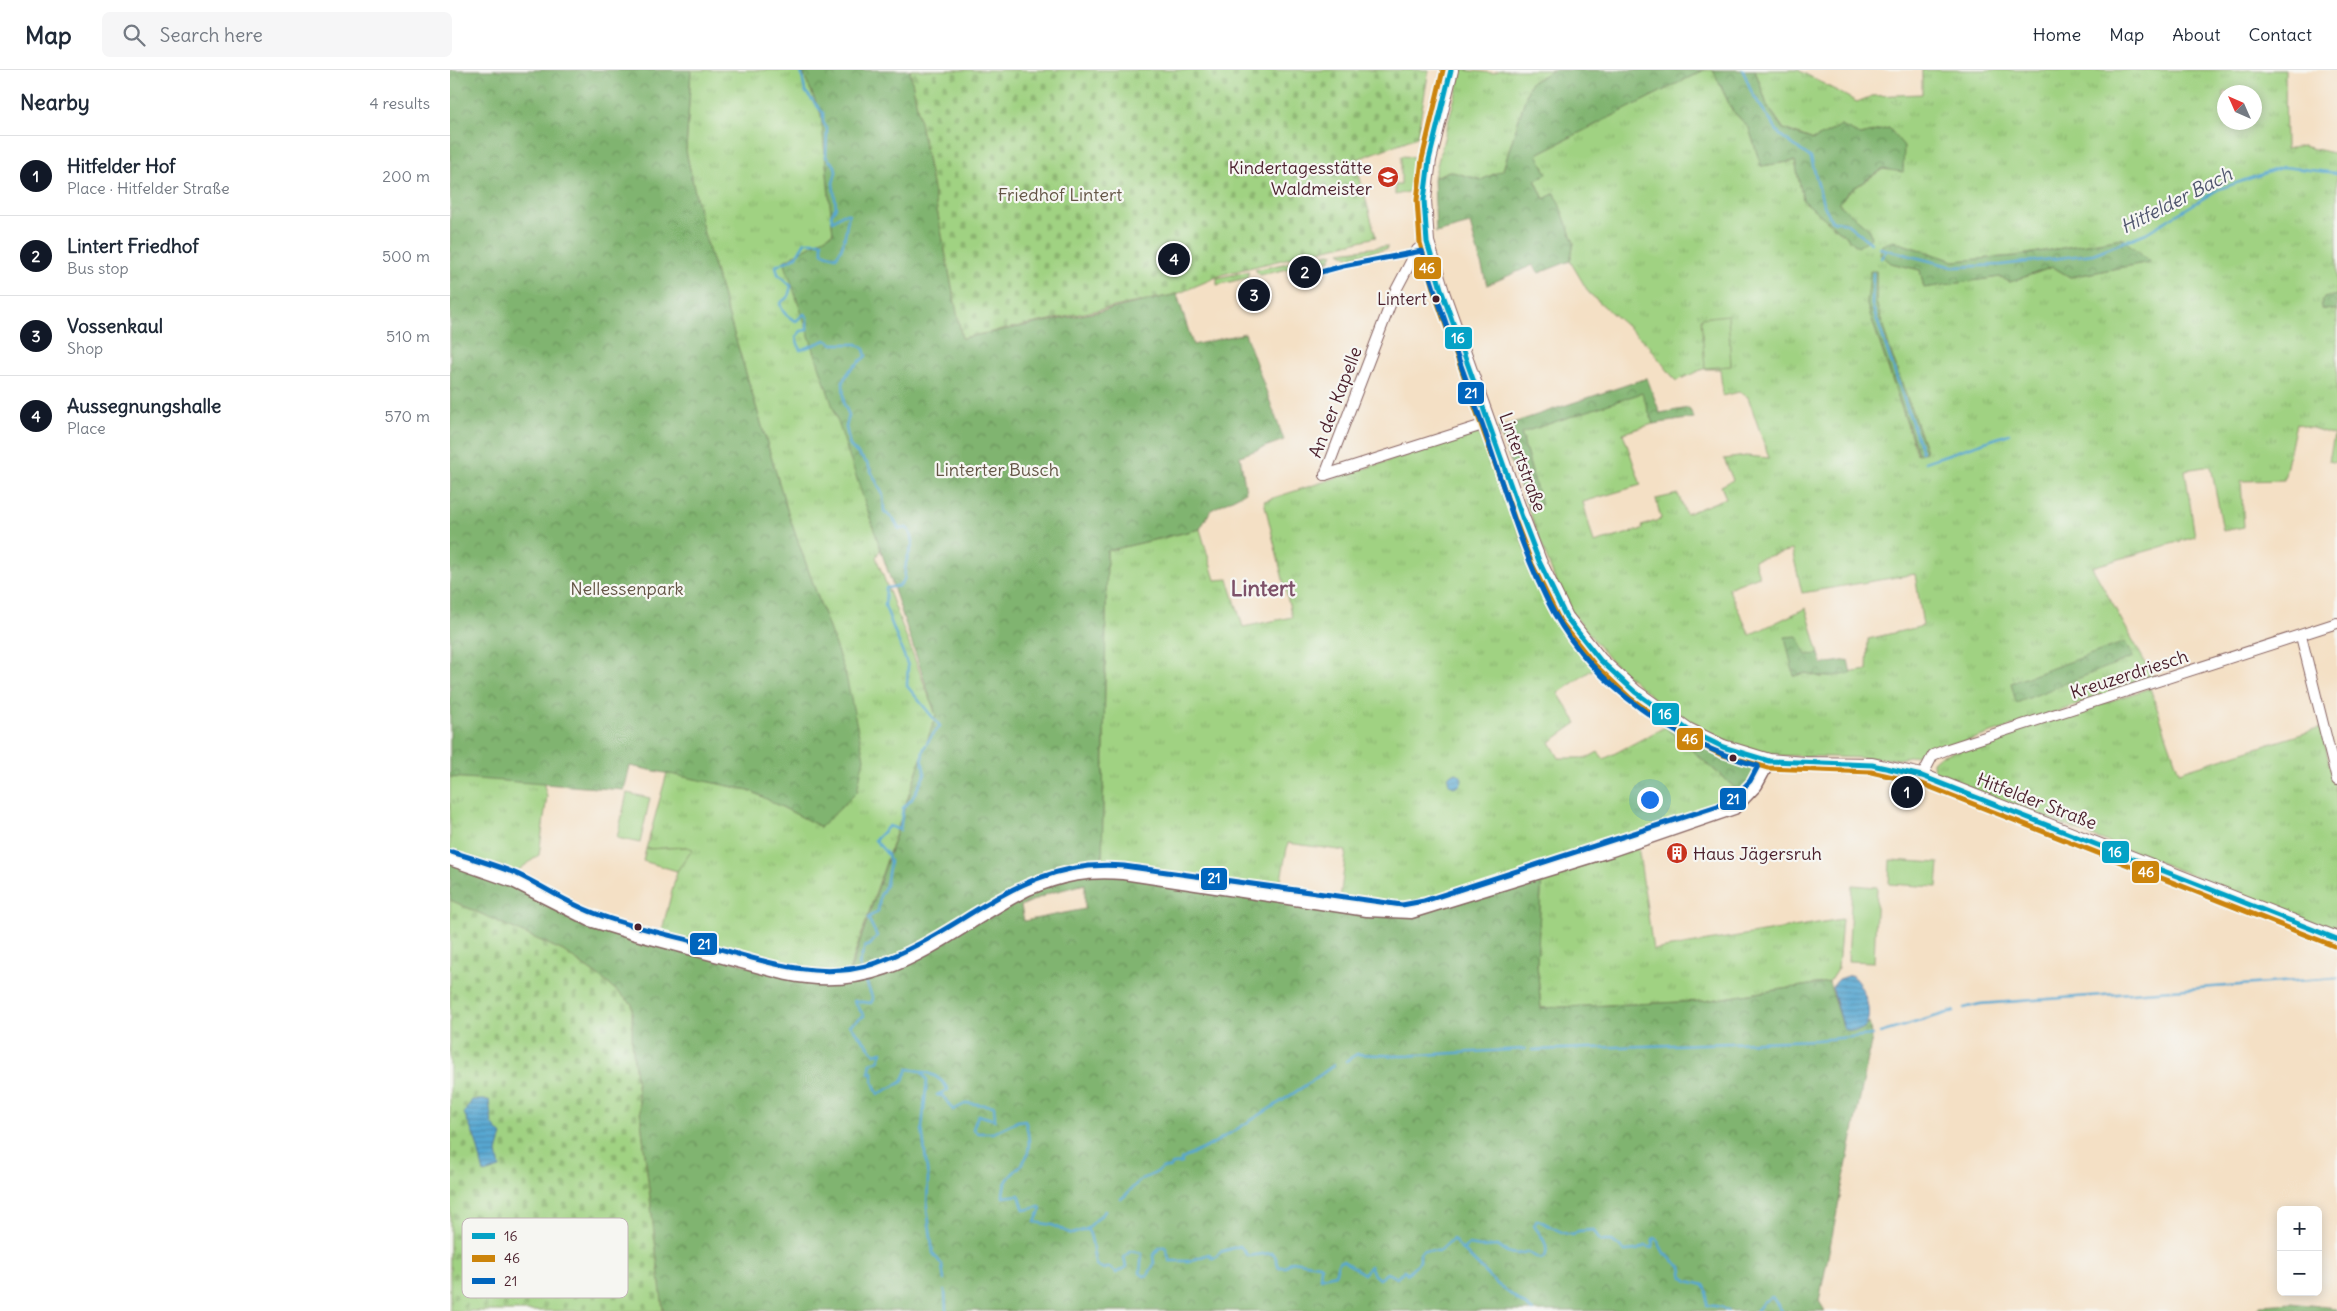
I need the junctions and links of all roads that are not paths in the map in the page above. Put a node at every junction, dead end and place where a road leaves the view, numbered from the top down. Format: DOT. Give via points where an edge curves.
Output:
graph roads {
  1 [pos="1451,70"];
  2 [pos="1427,242"];
  3 [pos="1489,423"];
  4 [pos="2337,623"];
  5 [pos="2301,636"];
  6 [pos="1769,761"];
  7 [pos="1922,776"];
  8 [pos="2337,780"];
  9 [pos="450,859"];
  10 [pos="2337,939"];
  1 -- 2 [label="main road, Lintertstraße" via="1429,160 1424,200"];
  2 -- 3 [label="main road, Lintertstraße"];
  2 -- 3 [label="street, An der Kapelle" via="1417,250 1395,292 1325,475"];
  3 -- 6 [label="main road, Lintertstraße" via="1539,561 1566,617 1583,640 1621,680 1668,718 1723,748"];
  4 -- 5 [label="street, Kreuzerdriesch"];
  5 -- 7 [label="street, Kreuzerdriesch" via="1948,749 1934,755"];
  5 -- 8 [label="street"];
  6 -- 7 [label="main road, Hitfelder Straße" via="1872,765"];
  6 -- 9 [label="street" via="1756,785 1734,808 1411,912 1367,910 1124,873 1087,871 1028,889 912,958 874,973 847,978 787,974 607,925 573,912 513,880"];
  7 -- 10 [label="main road, Hitfelder Straße"];
}
